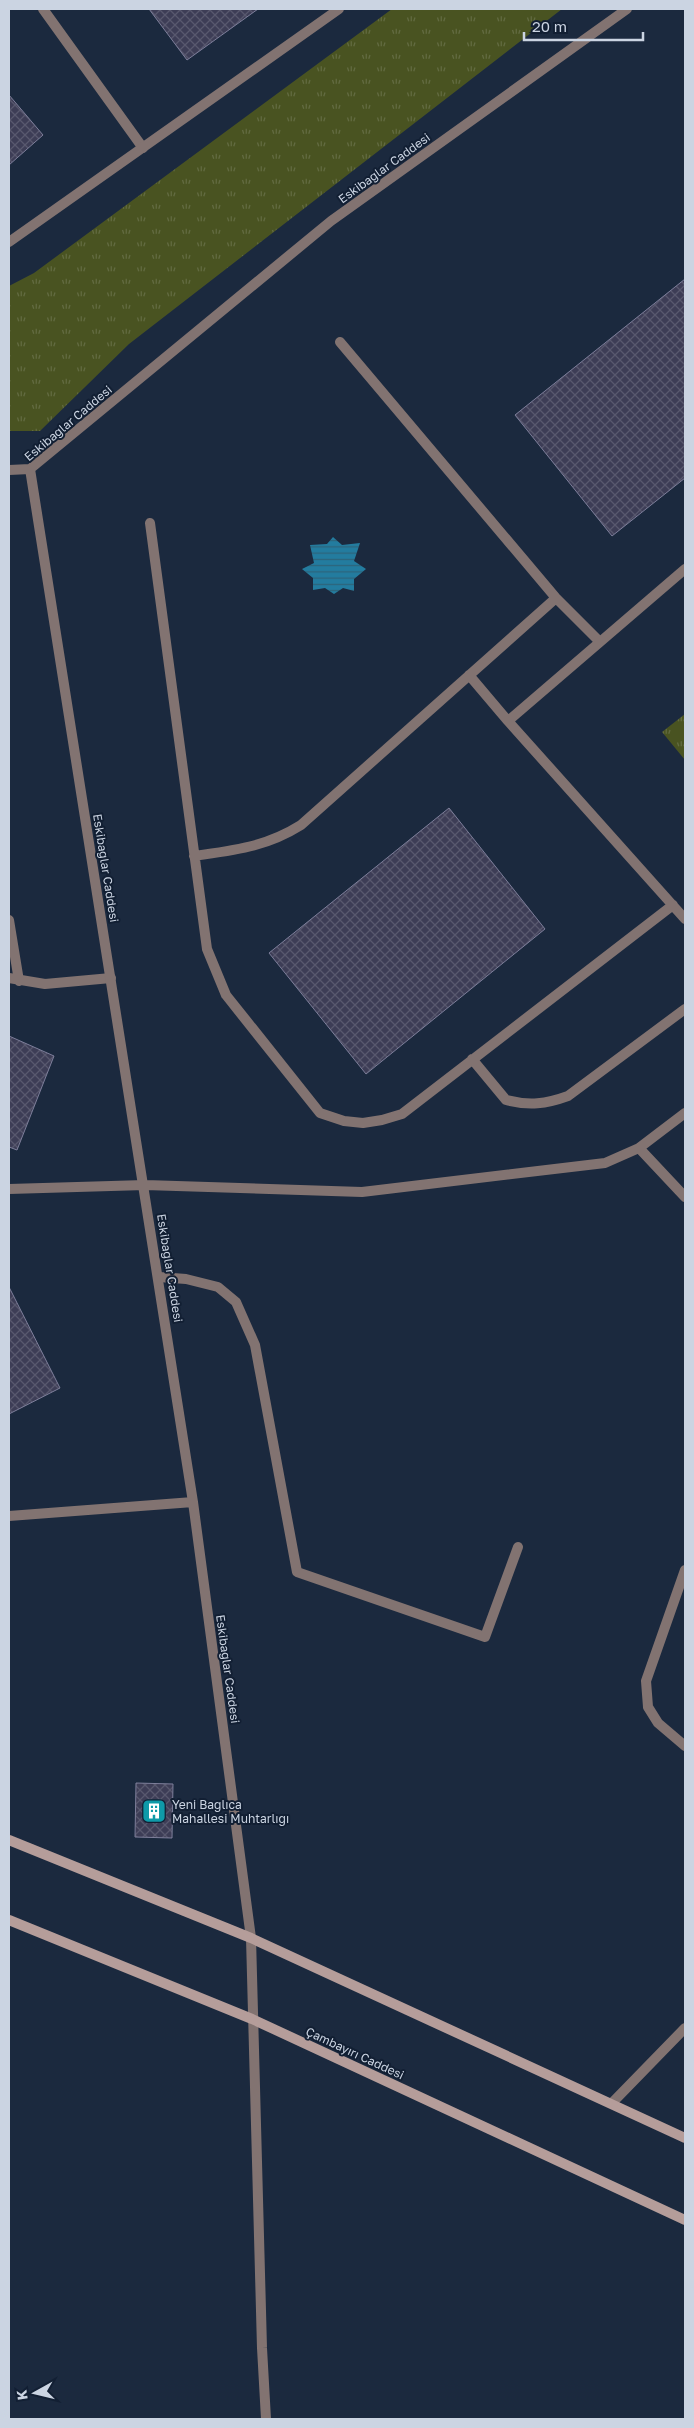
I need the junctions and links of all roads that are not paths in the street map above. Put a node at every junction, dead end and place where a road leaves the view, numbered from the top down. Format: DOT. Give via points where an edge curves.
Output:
graph roads {
  1 [pos="43,9"];
  2 [pos="339,9"];
  3 [pos="627,9"];
  4 [pos="143,148"];
  5 [pos="9,242"];
  6 [pos="340,342"];
  7 [pos="30,469"];
  8 [pos="9,470"];
  9 [pos="150,523"];
  10 [pos="685,569"];
  11 [pos="556,598"];
  12 [pos="600,642"];
  13 [pos="469,675"];
  14 [pos="508,721"];
  15 [pos="194,856"];
  16 [pos="673,905"];
  17 [pos="685,919"];
  18 [pos="9,920"];
  19 [pos="111,978"];
  20 [pos="14,980"];
  21 [pos="685,1009"];
  22 [pos="472,1059"];
  23 [pos="685,1113"];
  24 [pos="639,1148"];
  25 [pos="144,1185"];
  26 [pos="9,1189"];
  27 [pos="685,1197"];
  28 [pos="159,1277"];
  29 [pos="193,1502"];
  30 [pos="9,1516"];
  31 [pos="518,1547"];
  32 [pos="685,1570"];
  33 [pos="685,1746"];
  34 [pos="9,1840"];
  35 [pos="9,1920"];
  36 [pos="251,1938"];
  37 [pos="252,2019"];
  38 [pos="685,2028"];
  39 [pos="612,2103"];
  40 [pos="685,2138"];
  41 [pos="685,2220"];
  42 [pos="266,2419"];
  1 -- 4 [label="street"];
  2 -- 4 [label="street"];
  3 -- 7 [label="street, Eskibağlar Caddesi" via="331,221"];
  4 -- 5 [label="street"];
  6 -- 11 [label="street"];
  7 -- 8 [label="street"];
  7 -- 19 [label="street, Eskibağlar Caddesi"];
  9 -- 15 [label="street"];
  10 -- 12 [label="street"];
  11 -- 12 [label="street"];
  11 -- 13 [label="street"];
  12 -- 14 [label="street"];
  13 -- 14 [label="street"];
  13 -- 15 [label="street" via="301,824 266,843"];
  14 -- 16 [label="street"];
  15 -- 22 [label="street" via="207,949 222,987 320,1113 362,1123 402,1114"];
  16 -- 17 [label="street"];
  16 -- 22 [label="street"];
  18 -- 20 [label="street"];
  19 -- 20 [label="street" via="45,984"];
  19 -- 25 [label="street, Eskibağlar Caddesi"];
  21 -- 22 [label="street" via="568,1096 552,1102 533,1105 506,1100"];
  23 -- 24 [label="street"];
  24 -- 25 [label="street" via="605,1162 362,1192"];
  24 -- 27 [label="street"];
  25 -- 26 [label="street"];
  25 -- 28 [label="street, Eskibağlar Caddesi"];
  28 -- 29 [label="street, Eskibağlar Caddesi"];
  28 -- 31 [label="street" via="186,1278 218,1287 236,1302 255,1345 297,1572 486,1637"];
  29 -- 30 [label="street"];
  29 -- 36 [label="street, Eskibağlar Caddesi"];
  32 -- 33 [label="street" via="646,1681 648,1707 658,1723"];
  34 -- 36 [label="main road"];
  35 -- 37 [label="main road, Çambayırı Caddesi"];
  36 -- 37 [label="street, Eskibağlar Caddesi"];
  36 -- 39 [label="main road"];
  37 -- 41 [label="main road, Çambayırı Caddesi"];
  37 -- 42 [label="street, Eskibağlar Caddesi"];
  38 -- 39 [label="street"];
  39 -- 40 [label="main road"];
}
